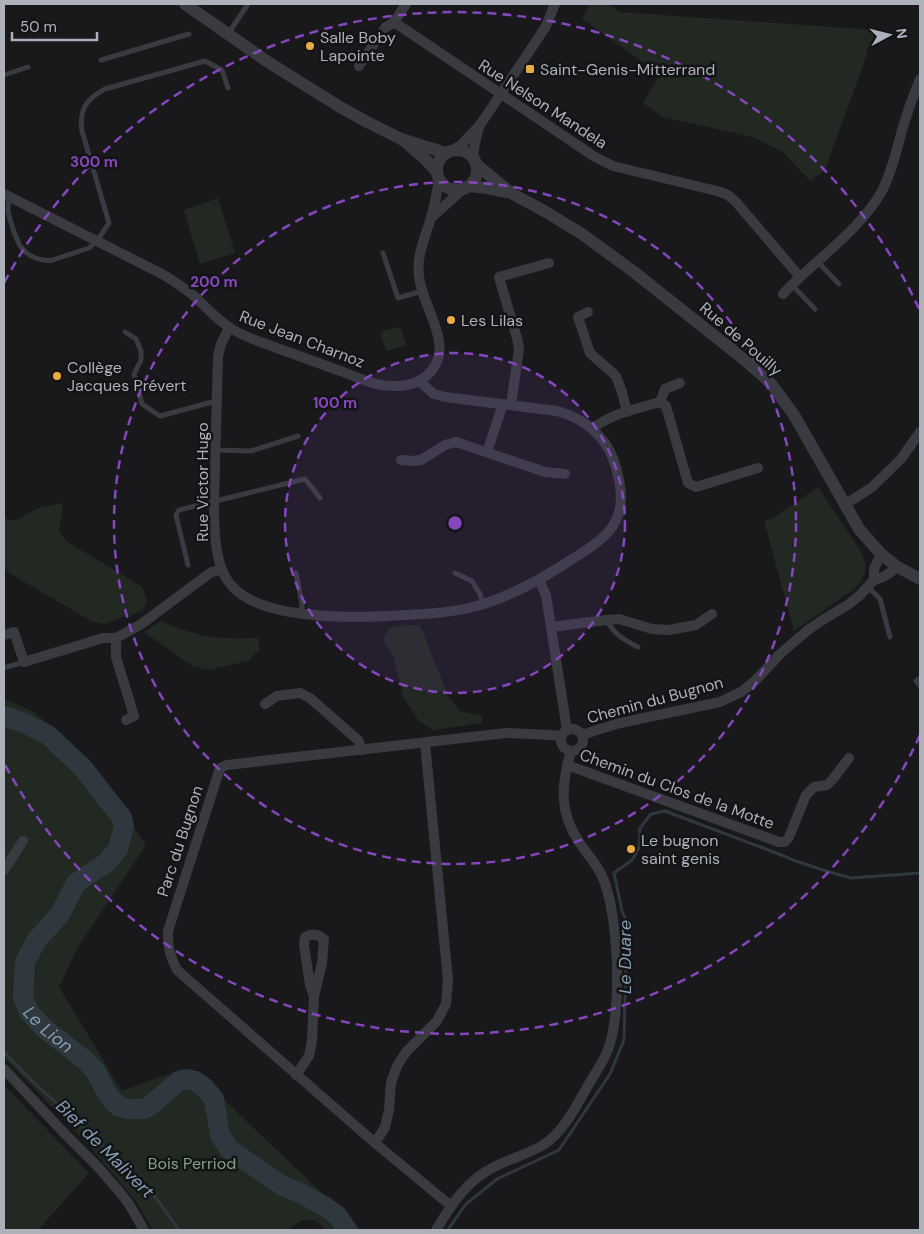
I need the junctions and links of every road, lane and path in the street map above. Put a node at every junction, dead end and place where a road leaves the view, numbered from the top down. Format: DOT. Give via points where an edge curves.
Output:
graph roads {
  1 [pos="185,4"];
  2 [pos="248,4"];
  3 [pos="406,4"];
  4 [pos="555,4"];
  5 [pos="394,22"];
  6 [pos="189,34"];
  7 [pos="228,34"];
  8 [pos="101,60"];
  9 [pos="358,66"];
  10 [pos="28,67"];
  11 [pos="4,75"];
  12 [pos="920,80"];
  13 [pos="228,88"];
  14 [pos="500,94"];
  15 [pos="480,125"];
  16 [pos="401,139"];
  17 [pos="450,151"];
  18 [pos="475,162"];
  19 [pos="438,176"];
  20 [pos="466,188"];
  21 [pos="512,193"];
  22 [pos="6,195"];
  23 [pos="431,218"];
  24 [pos="97,241"];
  25 [pos="383,253"];
  26 [pos="817,261"];
  27 [pos="549,262"];
  28 [pos="800,277"];
  29 [pos="839,284"];
  30 [pos="792,285"];
  31 [pos="422,291"];
  32 [pos="783,294"];
  33 [pos="815,308"];
  34 [pos="588,312"];
  35 [pos="229,328"];
  36 [pos="125,332"];
  37 [pos="419,381"];
  38 [pos="680,383"];
  39 [pos="216,401"];
  40 [pos="660,402"];
  41 [pos="507,404"];
  42 [pos="627,412"];
  43 [pos="592,429"];
  44 [pos="920,432"];
  45 [pos="298,436"];
  46 [pos="216,450"];
  47 [pos="487,452"];
  48 [pos="401,460"];
  49 [pos="758,468"];
  50 [pos="565,474"];
  51 [pos="320,498"];
  52 [pos="214,502"];
  53 [pos="844,505"];
  54 [pos="882,554"];
  55 [pos="188,565"];
  56 [pos="896,566"];
  57 [pos="221,569"];
  58 [pos="296,573"];
  59 [pos="454,573"];
  60 [pos="920,579"];
  61 [pos="539,580"];
  62 [pos="871,584"];
  63 [pos="483,604"];
  64 [pos="302,614"];
  65 [pos="712,614"];
  66 [pos="606,620"];
  67 [pos="551,628"];
  68 [pos="4,635"];
  69 [pos="890,637"];
  70 [pos="116,638"];
  71 [pos="638,647"];
  72 [pos="24,662"];
  73 [pos="7,667"];
  74 [pos="920,678"];
  75 [pos="920,686"];
  76 [pos="265,704"];
  77 [pos="126,720"];
  78 [pos="564,733"];
  79 [pos="582,735"];
  80 [pos="425,743"];
  81 [pos="361,750"];
  82 [pos="571,751"];
  83 [pos="849,758"];
  84 [pos="567,765"];
  85 [pos="22,840"];
  86 [pos="4,870"];
  87 [pos="314,996"];
  88 [pos="4,1069"];
  89 [pos="296,1075"];
  90 [pos="375,1143"];
  91 [pos="451,1206"];
  92 [pos="144,1230"];
  93 [pos="436,1230"];
  1 -- 7 [label="street, Rue de Pouilly"];
  2 -- 7 [label="lane"];
  3 -- 5 [label="street"];
  4 -- 14 [label="street" via="538,40"];
  5 -- 9 [label="street" via="385,28"];
  5 -- 14 [label="street, Rue Nelson Mandela"];
  6 -- 8 [label="lane"];
  7 -- 16 [label="street, Rue de Pouilly" via="340,107"];
  10 -- 11 [label="lane"];
  12 -- 26 [label="street" via="882,191 849,233"];
  13 -- 24 [label="lane" via="222,70 205,61 105,89 88,102 81,121 82,132 109,223"];
  14 -- 15 [label="street"];
  14 -- 28 [label="street, Rue Nelson Mandela" via="613,166 728,195"];
  15 -- 17 [label="street"];
  15 -- 18 [label="street" via="475,143"];
  16 -- 17 [label="street, Rue de Pouilly"];
  16 -- 19 [label="street, Rue de Pouilly" via="425,159"];
  17 -- 18 [label="street, Rue de Pouilly" via="468,153"];
  17 -- 19 [label="street" via="440,158"];
  18 -- 20 [label="street" via="477,173"];
  18 -- 21 [label="street, Rue de Pouilly"];
  19 -- 20 [label="street, Rue de Pouilly" via="451,189"];
  19 -- 23 [label="street"];
  20 -- 21 [label="street, Rue de Pouilly"];
  20 -- 23 [label="street"];
  21 -- 53 [label="street, Rue de Pouilly" via="582,234 762,375 794,415"];
  22 -- 24 [label="street, Rue Jean Charnoz"];
  22 -- 24 [label="lane" via="20,247 34,257 53,260 90,248"];
  23 -- 31 [label="street" via="418,267"];
  24 -- 35 [label="street, Rue Jean Charnoz" via="174,282"];
  25 -- 31 [label="lane" via="398,298"];
  26 -- 28 [label="street"];
  26 -- 29 [label="lane"];
  27 -- 41 [label="street" via="499,277 519,349"];
  28 -- 30 [label="street"];
  30 -- 32 [label="street"];
  30 -- 33 [label="lane"];
  31 -- 37 [label="street" via="440,349 429,375"];
  34 -- 42 [label="street" via="578,317 590,353 616,376"];
  35 -- 37 [label="street, Rue Jean Charnoz" via="248,338 382,385 401,386"];
  35 -- 39 [label="street, Rue Victor Hugo" via="218,356"];
  36 -- 39 [label="lane" via="136,339 141,351 141,360 134,374 142,404 160,416"];
  37 -- 41 [label="street, Rue Victor Hugo" via="434,394 445,397"];
  38 -- 40 [label="street" via="664,389"];
  39 -- 46 [label="street, Rue Victor Hugo"];
  40 -- 42 [label="street"];
  40 -- 49 [label="street" via="666,406 688,483 696,487"];
  41 -- 43 [label="street, Rue Victor Hugo" via="567,413"];
  41 -- 47 [label="street"];
  42 -- 43 [label="street" via="604,420"];
  43 -- 61 [label="street, Rue Victor Hugo" via="610,452 619,477 621,499 616,520 594,545"];
  44 -- 53 [label="street" via="902,460 871,488"];
  45 -- 46 [label="lane" via="250,451"];
  46 -- 52 [label="street, Rue Victor Hugo"];
  47 -- 48 [label="street" via="456,442 421,460"];
  47 -- 50 [label="street" via="545,472"];
  51 -- 52 [label="lane" via="305,479"];
  52 -- 55 [label="lane" via="179,510 176,515"];
  52 -- 57 [label="street, Rue Victor Hugo"];
  53 -- 54 [label="street, Rue de Pouilly" via="859,529"];
  54 -- 56 [label="street, Rue de Pouilly"];
  54 -- 62 [label="street"];
  56 -- 60 [label="street, Rue de Pouilly"];
  56 -- 62 [label="street, Chemin du Bugnon"];
  57 -- 64 [label="street, Rue Victor Hugo" via="231,585 244,596 277,609"];
  57 -- 70 [label="street" via="210,573 140,625"];
  58 -- 64 [label="lane"];
  59 -- 63 [label="lane" via="472,581"];
  61 -- 63 [label="street, Rue Victor Hugo"];
  61 -- 67 [label="street" via="546,595"];
  62 -- 69 [label="lane" via="880,599"];
  62 -- 79 [label="street, Chemin du Bugnon" via="849,604 808,630 741,692 720,702 620,723"];
  63 -- 64 [label="street, Rue Victor Hugo" via="454,611 387,616"];
  65 -- 66 [label="street" via="696,625 669,630 652,629 619,619"];
  66 -- 67 [label="street"];
  66 -- 71 [label="lane" via="613,631"];
  67 -- 78 [label="street"];
  68 -- 72 [label="street" via="14,632"];
  70 -- 72 [label="street" via="103,638"];
  70 -- 77 [label="street" via="116,657 134,716"];
  72 -- 73 [label="lane"];
  74 -- 75 [label="lane" via="916,681"];
  76 -- 81 [label="street" via="277,696 300,693 359,741"];
  78 -- 79 [label="street, Chemin du Bugnon" via="573,729"];
  78 -- 80 [label="street, Parc du Bugnon" via="506,733"];
  78 -- 82 [label="street" via="560,741 566,750"];
  79 -- 82 [label="street, Chemin du Bugnon" via="581,746"];
  80 -- 81 [label="street, Parc du Bugnon"];
  80 -- 90 [label="street" via="448,995 438,1021 406,1052 397,1066 391,1083 385,1127"];
  81 -- 89 [label="street, Parc du Bugnon" via="220,768 168,931 169,952 178,970"];
  82 -- 84 [label="street, Chemin du Bugnon"];
  83 -- 84 [label="street, Chemin du Clos de la Motte" via="827,785 814,787 806,794 785,842"];
  84 -- 91 [label="street, Chemin du Bugnon" via="563,800 566,816 603,877 613,917 617,973 612,1037 607,1052 559,1132 543,1145 476,1178"];
  85 -- 86 [label="street"];
  87 -- 87 [label="street" via="324,939 310,934 304,945"];
  87 -- 89 [label="street" via="309,1056"];
  88 -- 92 [label="street" via="118,1190"];
  89 -- 90 [label="street, Parc du Bugnon"];
  90 -- 91 [label="street, Parc du Bugnon"];
  91 -- 93 [label="street, Chemin du Bugnon"];
}
